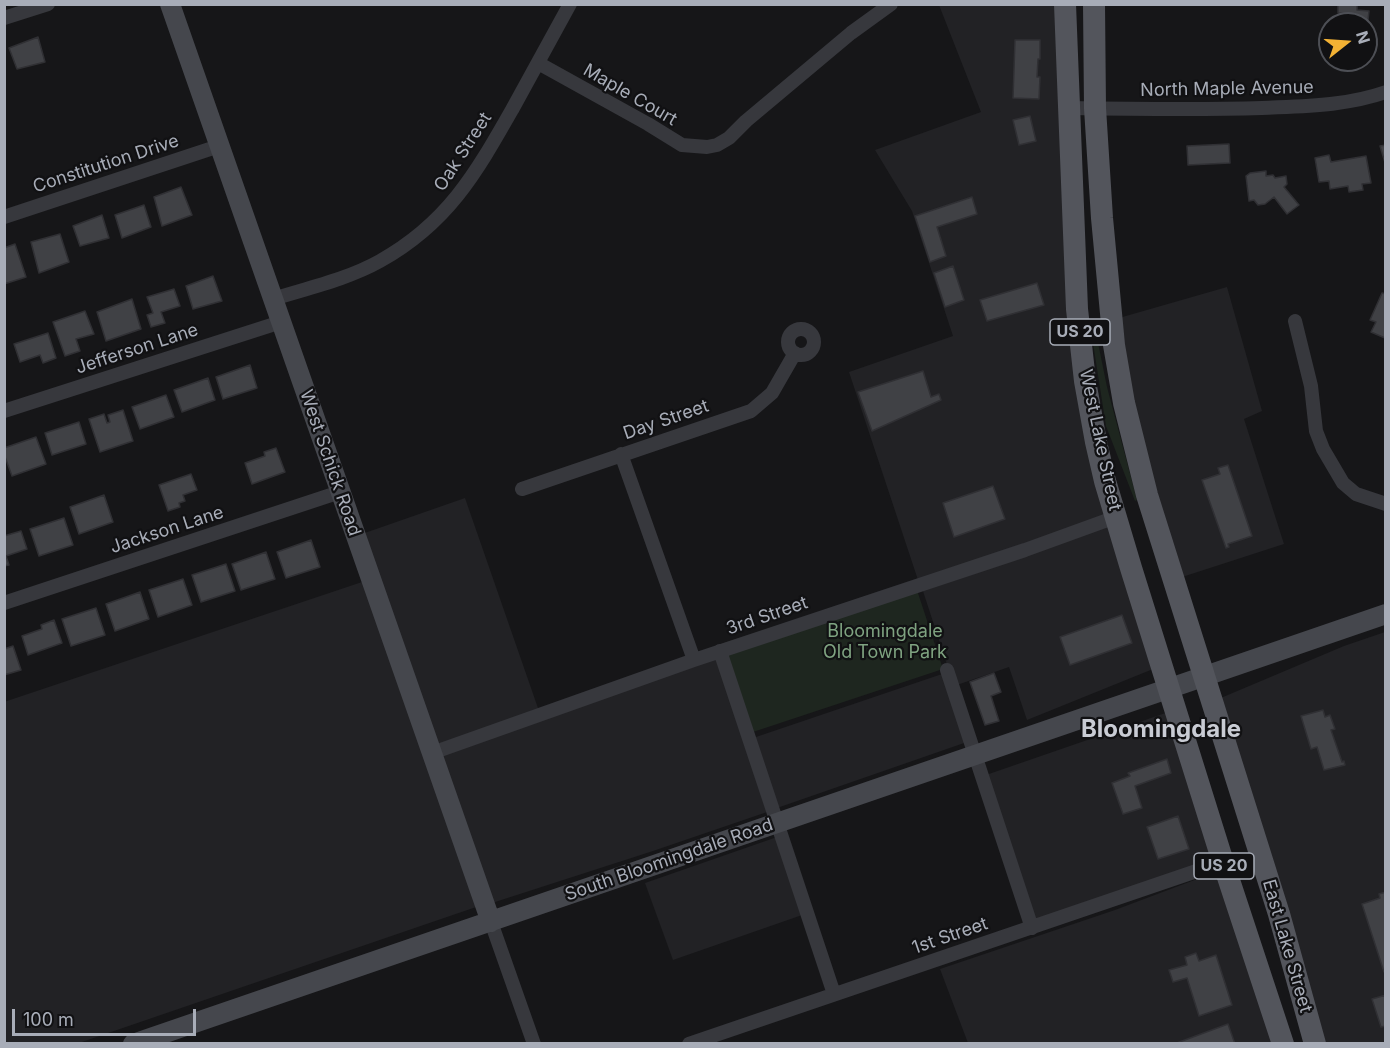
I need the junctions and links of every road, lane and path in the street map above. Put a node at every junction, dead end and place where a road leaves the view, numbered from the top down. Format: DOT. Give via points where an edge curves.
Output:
graph roads {
  1 [pos="48,4"];
  2 [pos="170,4"];
  3 [pos="570,4"];
  4 [pos="891,4"];
  5 [pos="1065,4"];
  6 [pos="1094,4"];
  7 [pos="4,18"];
  8 [pos="538,63"];
  9 [pos="1386,92"];
  10 [pos="1068,108"];
  11 [pos="1095,108"];
  12 [pos="219,146"];
  13 [pos="4,217"];
  14 [pos="273,300"];
  15 [pos="1295,321"];
  16 [pos="281,322"];
  17 [pos="795,353"];
  18 [pos="4,411"];
  19 [pos="621,454"];
  20 [pos="522,489"];
  21 [pos="340,492"];
  22 [pos="1386,504"];
  23 [pos="1116,517"];
  24 [pos="4,603"];
  25 [pos="1386,614"];
  26 [pos="720,651"];
  27 [pos="694,660"];
  28 [pos="947,670"];
  29 [pos="1203,676"];
  30 [pos="1169,688"];
  31 [pos="432,753"];
  32 [pos="975,756"];
  33 [pos="779,822"];
  34 [pos="1223,862"];
  35 [pos="491,922"];
  36 [pos="1032,928"];
  37 [pos="834,994"];
  38 [pos="134,1044"];
  39 [pos="534,1044"];
  40 [pos="689,1044"];
  41 [pos="1283,1044"];
  42 [pos="1315,1044"];
  1 -- 7 [label="street"];
  2 -- 12 [label="main road, West Schick Road"];
  3 -- 8 [label="street, Oak Street"];
  4 -- 8 [label="street, Maple Court" via="851,33 729,138 707,147 682,146"];
  5 -- 10 [label="main road, West Lake Street / US 20"];
  6 -- 11 [label="main road, West Lake Street / US 20"];
  8 -- 14 [label="street, Oak Street" via="481,165 437,220 380,261"];
  9 -- 11 [label="street, North Maple Avenue" via="1335,104 1304,106"];
  10 -- 11 [label="street, North Maple Avenue"];
  10 -- 23 [label="main road, West Lake Street / US 20" via="1077,309 1096,442"];
  11 -- 29 [label="main road, West Lake Street / US 20" via="1108,297 1124,403 1147,495"];
  12 -- 13 [label="street, Constitution Drive"];
  12 -- 14 [label="main road, West Schick Road"];
  14 -- 16 [label="main road, West Schick Road"];
  15 -- 22 [label="street" via="1323,448 1343,483 1356,494"];
  16 -- 18 [label="street, Jefferson Lane"];
  16 -- 21 [label="main road, West Schick Road"];
  17 -- 19 [label="street, Day Street" via="772,393 751,411"];
  19 -- 20 [label="street, Day Street"];
  19 -- 27 [label="street"];
  21 -- 24 [label="street, Jackson Lane"];
  21 -- 31 [label="main road, West Schick Road"];
  23 -- 26 [label="street, 3rd Street"];
  23 -- 30 [label="main road, West Lake Street / US 20"];
  25 -- 29 [label="main road, South Bloomingdale Road"];
  26 -- 27 [label="street, 3rd Street"];
  26 -- 33 [label="street"];
  27 -- 31 [label="street, 3rd Street"];
  28 -- 32 [label="street"];
  29 -- 30 [label="main road, South Bloomingdale Road"];
  29 -- 42 [label="main road, East Lake Street / US 20" via="1279,914"];
  30 -- 32 [label="main road, South Bloomingdale Road"];
  30 -- 34 [label="main road, East Lake Street / US 20"];
  31 -- 35 [label="main road, West Schick Road"];
  32 -- 33 [label="main road, South Bloomingdale Road"];
  32 -- 36 [label="street"];
  33 -- 35 [label="main road, South Bloomingdale Road"];
  33 -- 37 [label="street"];
  34 -- 36 [label="street, 1st Street"];
  34 -- 41 [label="main road, East Lake Street / US 20"];
  35 -- 38 [label="main road, South Bloomingdale Road"];
  35 -- 39 [label="street"];
  36 -- 37 [label="street, 1st Street"];
  37 -- 40 [label="street, 1st Street"];
}
